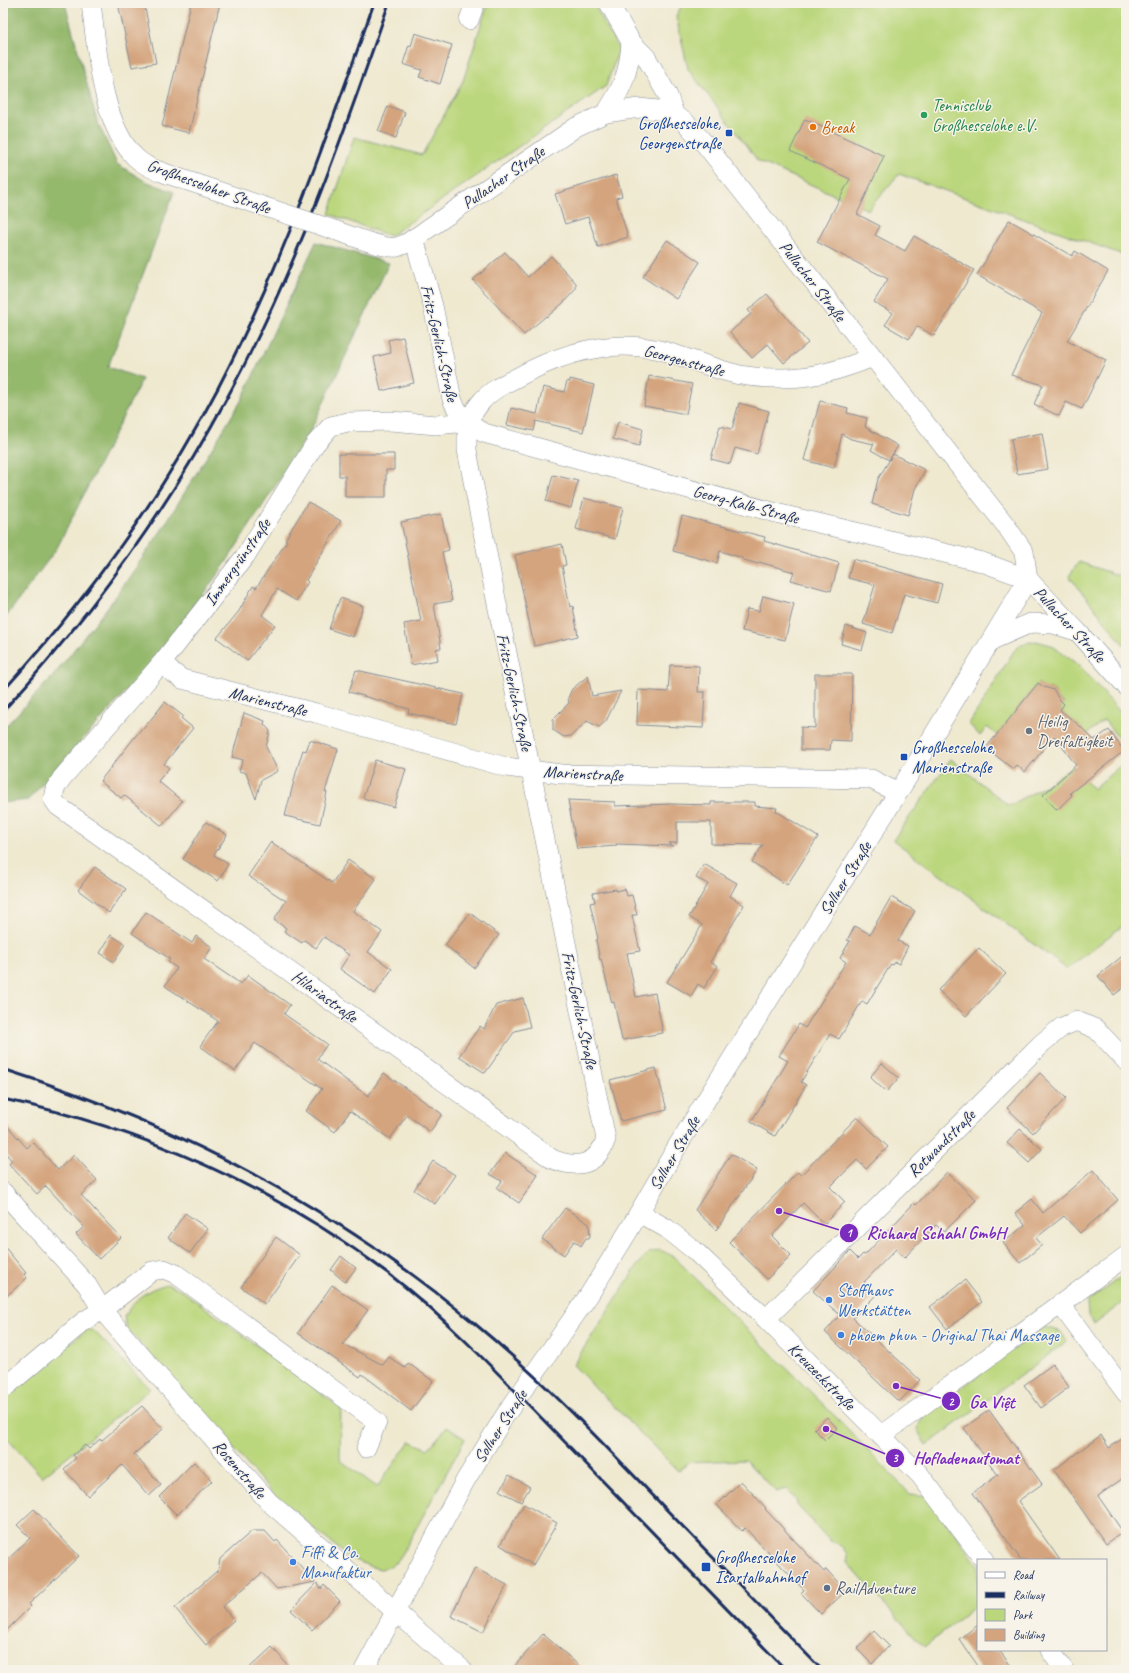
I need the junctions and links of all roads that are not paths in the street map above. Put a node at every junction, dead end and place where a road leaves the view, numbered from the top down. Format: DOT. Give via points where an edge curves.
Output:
graph roads {
  1 [pos="91,3"];
  2 [pos="609,3"];
  3 [pos="631,42"];
  4 [pos="606,113"];
  5 [pos="675,116"];
  6 [pos="414,238"];
  7 [pos="873,357"];
  8 [pos="467,422"];
  9 [pos="1028,579"];
  10 [pos="1078,632"];
  11 [pos="992,640"];
  12 [pos="161,664"];
  13 [pos="1122,674"];
  14 [pos="531,770"];
  15 [pos="898,793"];
  16 [pos="54,799"];
  17 [pos="1126,1060"];
  18 [pos="602,1151"];
  19 [pos="3,1192"];
  20 [pos="639,1214"];
  21 [pos="1126,1256"];
  22 [pos="1060,1304"];
  23 [pos="102,1310"];
  24 [pos="766,1319"];
  25 [pos="3,1389"];
  26 [pos="1126,1393"];
  27 [pos="881,1436"];
  28 [pos="366,1448"];
  29 [pos="983,1559"];
  30 [pos="395,1612"];
  31 [pos="1051,1651"];
  32 [pos="364,1670"];
  33 [pos="463,1670"];
  34 [pos="1064,1670"];
  1 -- 6 [label="street, Großhesseloher Straße, bridge" via="100,68 112,120 125,146 148,167 380,245 395,248"];
  2 -- 3 [label="street"];
  3 -- 4 [label="street" via="626,77"];
  3 -- 5 [label="street" via="646,57 668,96"];
  4 -- 5 [label="street, Pullacher Straße" via="640,108 658,110"];
  4 -- 6 [label="street, Pullacher Straße" via="576,127"];
  5 -- 7 [label="street, Pullacher Straße" via="685,122 705,144"];
  6 -- 8 [label="street, Fritz-Gerlich-Straße" via="433,306 452,399 456,410"];
  7 -- 8 [label="street, Georgenstraße" via="827,373 800,378 775,378 740,375 654,349 600,347 579,351 536,366 503,384 481,401"];
  7 -- 9 [label="street, Pullacher Straße" via="1007,527 1024,552"];
  8 -- 9 [label="street, Georg-Kalb-Straße" via="484,434 780,514 982,562"];
  8 -- 12 [label="street, Immergrünstraße" via="436,425 391,421 348,422 331,426 315,444 246,555"];
  8 -- 14 [label="street, Fritz-Gerlich-Straße" via="467,450"];
  9 -- 10 [label="street, Pullacher Straße"];
  9 -- 11 [label="street, Sollner Straße"];
  10 -- 11 [label="street" via="1053,624 1030,623"];
  10 -- 13 [label="street, Pullacher Straße"];
  11 -- 15 [label="street, Sollner Straße"];
  12 -- 14 [label="street, Marienstraße" via="182,679 316,713 506,767"];
  12 -- 16 [label="street, Immergrünstraße" via="62,778 55,789"];
  14 -- 15 [label="street, Marienstraße" via="561,774 871,779"];
  14 -- 18 [label="street, Fritz-Gerlich-Straße" via="603,1120 606,1139"];
  15 -- 20 [label="street, Sollner Straße" via="678,1145"];
  16 -- 18 [label="street, Hilariastraße" via="58,806 552,1159 575,1165 591,1162"];
  17 -- 24 [label="street, Rotwandstraße" via="1096,1029 1078,1021 1062,1027 1036,1049"];
  19 -- 23 [label="street, Rosenstraße" via="87,1285"];
  20 -- 24 [label="street, Kreuzeckstraße" via="666,1228 694,1250"];
  20 -- 30 [label="street, Sollner Straße" via="589,1295 504,1417 465,1481"];
  21 -- 22 [label="street"];
  22 -- 26 [label="street"];
  22 -- 27 [label="street"];
  23 -- 25 [label="street" via="84,1321"];
  23 -- 28 [label="street" via="152,1271 164,1269 176,1274 377,1422"];
  23 -- 30 [label="street, Rosenstraße" via="269,1502"];
  24 -- 27 [label="street, Kreuzeckstraße"];
  27 -- 29 [label="street, Kreuzeckstraße" via="920,1475"];
  30 -- 32 [label="street, Sollner Straße"];
  30 -- 33 [label="street, Rosenstraße"];
  31 -- 34 [label="street"];
}
